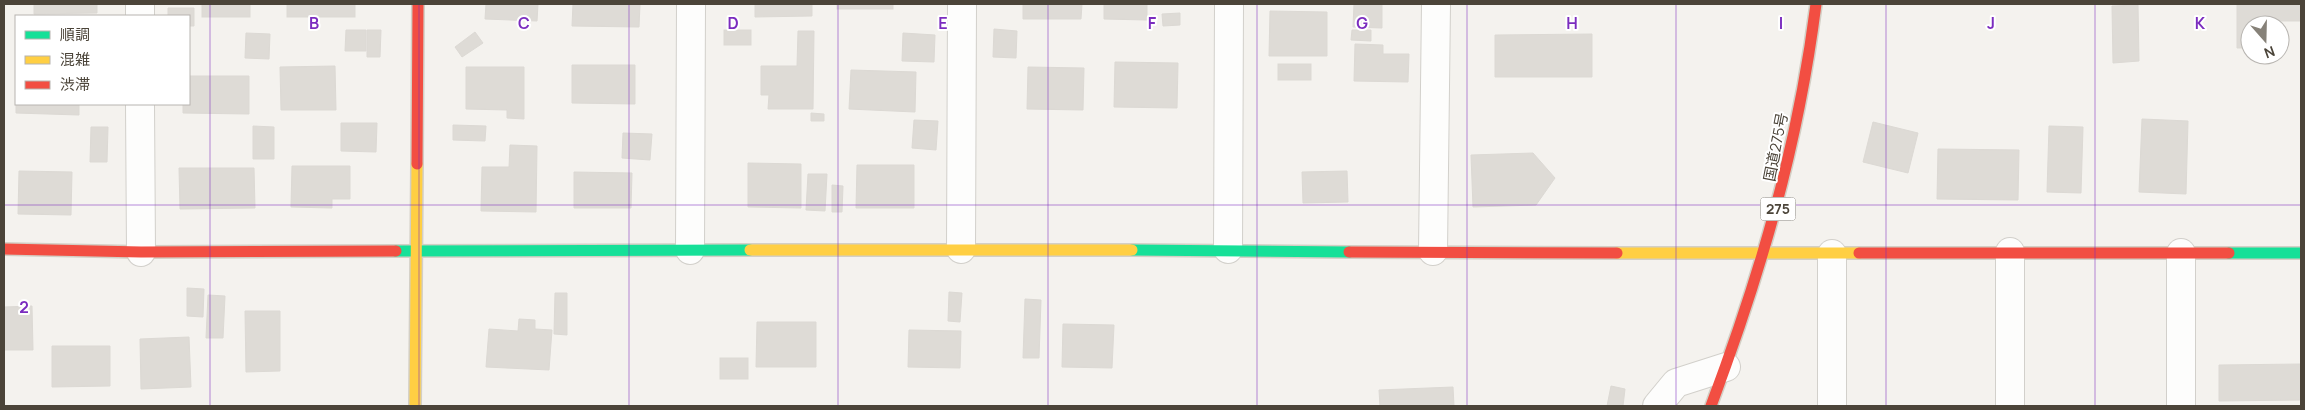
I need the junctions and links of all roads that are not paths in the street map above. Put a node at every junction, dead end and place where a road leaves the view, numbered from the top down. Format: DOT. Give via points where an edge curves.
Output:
graph roads {
  1 [pos="418,4"];
  2 [pos="691,4"];
  3 [pos="962,4"];
  4 [pos="1230,4"];
  5 [pos="1436,4"];
  6 [pos="1816,4"];
  7 [pos="140,105"];
  8 [pos="961,249"];
  9 [pos="1228,249"];
  10 [pos="4,250"];
  11 [pos="417,250"];
  12 [pos="690,250"];
  13 [pos="1433,251"];
  14 [pos="141,252"];
  15 [pos="2010,252"];
  16 [pos="2181,253"];
  17 [pos="2301,253"];
  18 [pos="1764,254"];
  19 [pos="1832,254"];
  20 [pos="1726,367"];
  21 [pos="415,406"];
  22 [pos="1657,406"];
  23 [pos="1711,406"];
  24 [pos="1832,406"];
  25 [pos="2010,406"];
  26 [pos="2181,406"];
  1 -- 11 [label="main road"];
  2 -- 12 [label="street"];
  3 -- 8 [label="street"];
  4 -- 9 [label="street"];
  5 -- 13 [label="street"];
  6 -- 18 [label="main road, 国道275号 / 275" via="1811,51 1783,193"];
  7 -- 14 [label="street"];
  8 -- 9 [label="main road"];
  8 -- 12 [label="main road"];
  9 -- 13 [label="main road"];
  10 -- 14 [label="main road"];
  11 -- 12 [label="main road"];
  11 -- 14 [label="main road"];
  11 -- 21 [label="main road"];
  13 -- 18 [label="main road"];
  15 -- 16 [label="main road"];
  15 -- 19 [label="main road"];
  15 -- 25 [label="street"];
  16 -- 17 [label="main road"];
  16 -- 26 [label="street"];
  18 -- 19 [label="main road"];
  18 -- 20 [label="main road, 国道275号 / 275"];
  19 -- 24 [label="street"];
  20 -- 22 [label="street" via="1676,382"];
  20 -- 23 [label="main road, 国道275号 / 275"];
}
